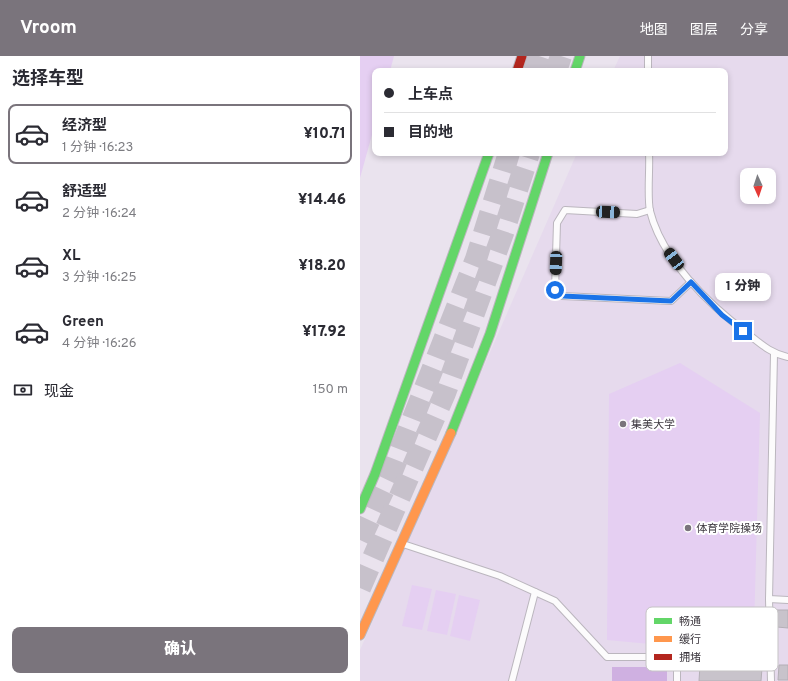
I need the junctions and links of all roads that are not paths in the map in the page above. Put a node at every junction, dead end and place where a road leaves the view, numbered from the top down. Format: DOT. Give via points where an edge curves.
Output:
graph roads {
  1 [pos="522,56"];
  2 [pos="580,56"];
  3 [pos="648,56"];
  4 [pos="518,68"];
  5 [pos="576,68"];
  6 [pos="648,68"];
  7 [pos="488,156"];
  8 [pos="547,156"];
  9 [pos="649,156"];
  10 [pos="650,210"];
  11 [pos="691,282"];
  12 [pos="774,354"];
  13 [pos="788,357"];
  14 [pos="360,509"];
  15 [pos="402,544"];
  16 [pos="535,592"];
  17 [pos="769,599"];
  18 [pos="788,600"];
  19 [pos="769,607"];
  20 [pos="360,636"];
  21 [pos="646,657"];
  22 [pos="771,671"];
  23 [pos="512,681"];
  24 [pos="771,681"];
  1 -- 4 [label="main road"];
  2 -- 5 [label="main road"];
  3 -- 6 [label="lane"];
  7 -- 14 [label="main road" via="375,474"];
  8 -- 15 [label="main road" via="490,334 444,450"];
  9 -- 10 [label="lane"];
  10 -- 11 [label="lane" via="665,247"];
  10 -- 11 [label="lane" via="637,214 565,210 557,223 555,290 562,296 671,301"];
  11 -- 12 [label="lane" via="722,315"];
  12 -- 13 [label="lane"];
  12 -- 17 [label="lane"];
  15 -- 16 [label="lane" via="500,576"];
  15 -- 20 [label="main road"];
  16 -- 21 [label="lane" via="555,600 608,657"];
  16 -- 23 [label="lane"];
  17 -- 18 [label="lane"];
  17 -- 19 [label="lane"];
  22 -- 24 [label="lane"];
}
